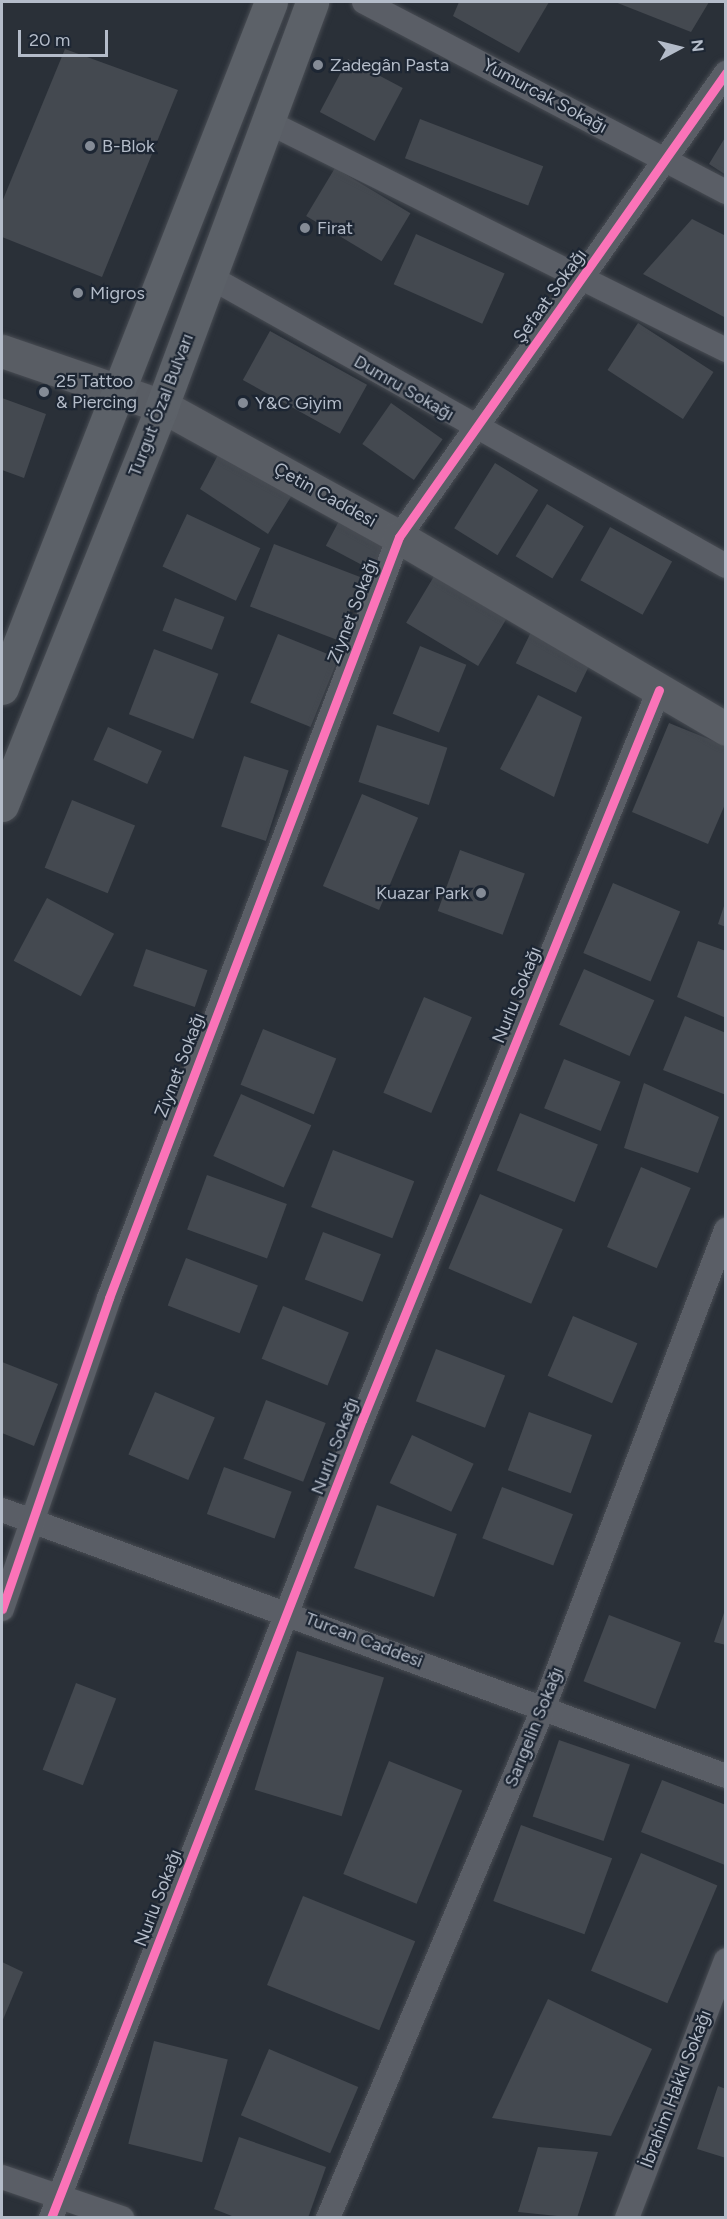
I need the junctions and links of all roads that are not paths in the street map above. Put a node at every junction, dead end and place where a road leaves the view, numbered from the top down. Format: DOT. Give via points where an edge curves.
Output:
graph roads {
  1 [pos="272,2"];
  2 [pos="312,2"];
  3 [pos="364,2"];
  4 [pos="726,73"];
  5 [pos="266,121"];
  6 [pos="667,160"];
  7 [pos="726,192"];
  8 [pos="210,277"];
  9 [pos="582,282"];
  10 [pos="726,350"];
  11 [pos="2,351"];
  12 [pos="116,388"];
  13 [pos="162,406"];
  14 [pos="474,428"];
  15 [pos="399,537"];
  16 [pos="726,566"];
  17 [pos="2,688"];
  18 [pos="659,690"];
  19 [pos="726,729"];
  20 [pos="2,805"];
  21 [pos="726,1230"];
  22 [pos="2,1510"];
  23 [pos="31,1521"];
  24 [pos="2,1609"];
  25 [pos="288,1611"];
  26 [pos="543,1709"];
  27 [pos="726,1776"];
  28 [pos="726,1960"];
  29 [pos="2,2176"];
  30 [pos="55,2207"];
  31 [pos="122,2217"];
  32 [pos="328,2217"];
  33 [pos="627,2217"];
  1 -- 12 [label="main road"];
  2 -- 5 [label="main road, Turgut Özal Bulvarı"];
  3 -- 6 [label="street, Yumurcak Sokağı"];
  4 -- 6 [label="street, Şefaat Sokağı"];
  5 -- 8 [label="main road, Turgut Özal Bulvarı"];
  5 -- 9 [label="street"];
  6 -- 7 [label="street, Yumurcak Sokağı"];
  6 -- 9 [label="street, Şefaat Sokağı"];
  8 -- 13 [label="main road, Turgut Özal Bulvarı"];
  8 -- 14 [label="street, Dumru Sokağı"];
  9 -- 10 [label="street"];
  9 -- 14 [label="street, Şefaat Sokağı"];
  11 -- 12 [label="street, Çetin Caddesi"];
  12 -- 13 [label="street, Çetin Caddesi"];
  12 -- 17 [label="main road"];
  13 -- 15 [label="street, Çetin Caddesi"];
  13 -- 20 [label="main road, Turgut Özal Bulvarı"];
  14 -- 15 [label="street, Şefaat Sokağı"];
  14 -- 16 [label="street, Dumru Sokağı"];
  15 -- 18 [label="street, Çetin Caddesi"];
  15 -- 23 [label="street, Ziynet Sokağı" via="109,1298"];
  18 -- 19 [label="street, Çetin Caddesi"];
  18 -- 25 [label="street, Nurlu Sokağı"];
  21 -- 26 [label="street, Sarıgelin Sokağı"];
  22 -- 23 [label="street, Turcan Caddesi"];
  23 -- 24 [label="street, Ziynet Sokağı"];
  23 -- 25 [label="street, Turcan Caddesi"];
  25 -- 26 [label="street, Turcan Caddesi"];
  25 -- 30 [label="street, Nurlu Sokağı"];
  26 -- 27 [label="street, Turcan Caddesi"];
  26 -- 32 [label="street, Sarıgelin Sokağı"];
  28 -- 33 [label="street, İbrahim Hakkı Sokağı"];
  29 -- 30 [label="street"];
  30 -- 31 [label="street"];
}
